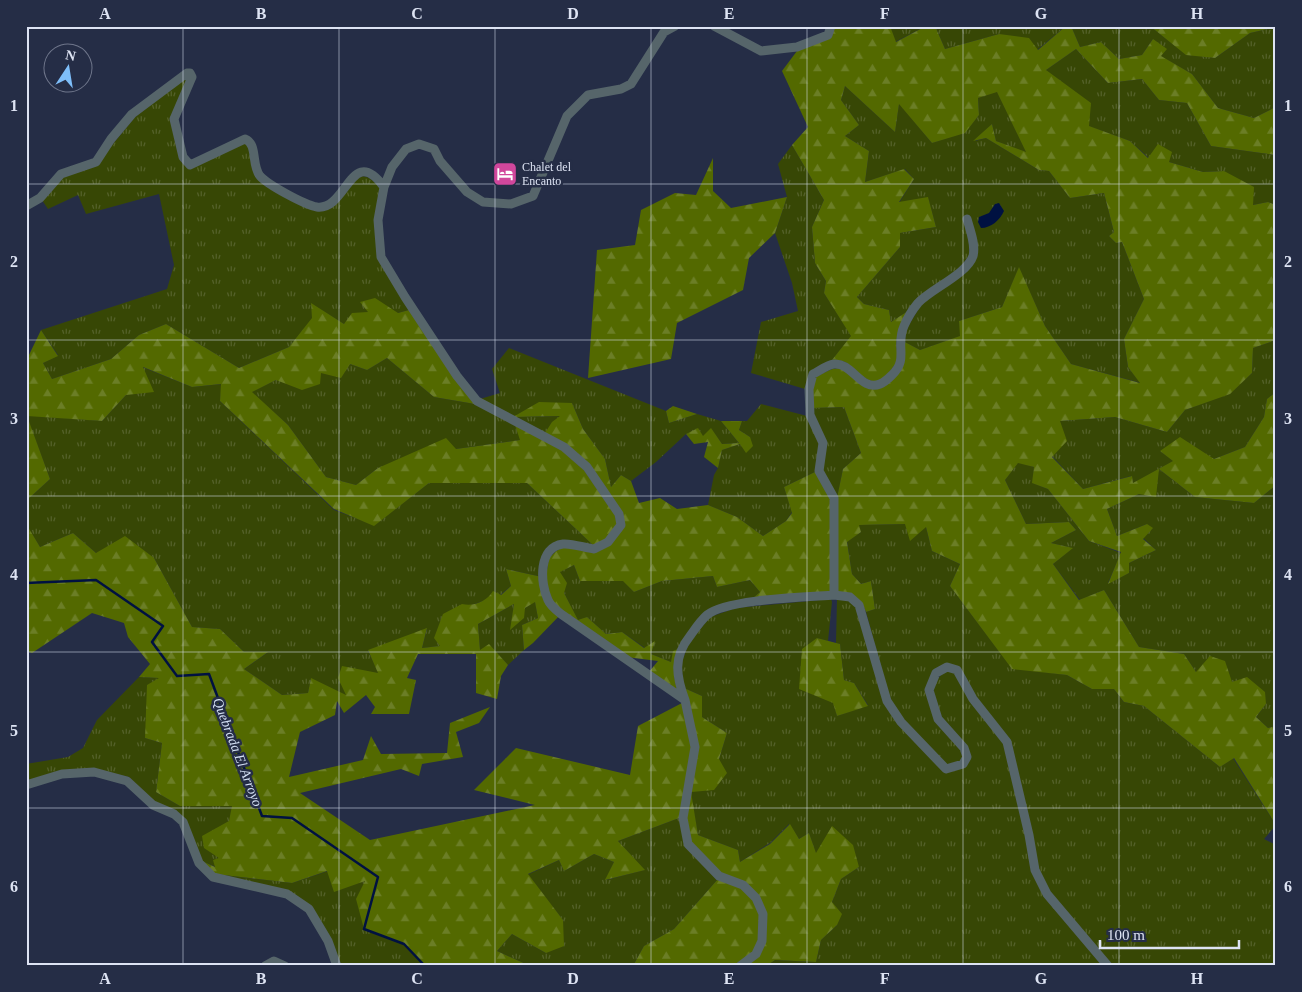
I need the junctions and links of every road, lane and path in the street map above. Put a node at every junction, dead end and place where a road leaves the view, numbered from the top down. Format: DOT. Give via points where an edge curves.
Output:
graph roads {
  1 [pos="675,26"];
  2 [pos="714,26"];
  3 [pos="831,26"];
  4 [pos="384,187"];
  5 [pos="26,206"];
  6 [pos="968,219"];
  7 [pos="834,595"];
  8 [pos="685,700"];
  9 [pos="26,785"];
  10 [pos="265,966"];
  11 [pos="285,966"];
  12 [pos="337,966"];
  13 [pos="740,966"];
  14 [pos="1108,966"];
  1 -- 4 [label="street" via="664,32 630,84 621,89 588,95 567,116 533,196 511,204 483,202 467,192 440,161 434,149 419,144 406,149 392,167"];
  2 -- 3 [label="street" via="761,51 797,47 828,35"];
  4 -- 5 [label="street" via="374,175 358,173 334,202 321,207 312,206 260,176 252,145 245,139 190,165 183,156 174,119 192,78 187,72 132,114 96,162 61,174 40,198"];
  4 -- 8 [label="street" via="378,220 381,257 457,376 477,401 564,447 587,467 619,514 620,525 608,542 594,550 564,544 546,556 542,577 549,602 560,614"];
  6 -- 7 [label="street" via="972,257 957,276 918,303 899,340 902,362 897,371 878,385 862,381 844,365 832,364 814,374 809,389 810,415 823,443 819,472 834,498"];
  7 -- 8 [label="street" via="735,604 708,614 686,641 677,663 678,682"];
  7 -- 14 [label="street" via="850,597 859,605 887,701 901,722 946,769 963,764 967,757 964,748 938,719 929,690 936,673 947,667 957,670 973,699 1007,742 1034,870 1047,894"];
  8 -- 13 [label="street" via="695,747 683,818 688,844 719,876 743,886 756,898 763,914 762,941 756,954"];
  9 -- 12 [label="street" via="62,774 94,772 127,781 153,805 174,814 182,822 199,863 213,877 287,894 309,909 328,941"];
  10 -- 11 [label="street" via="274,961"];
}
